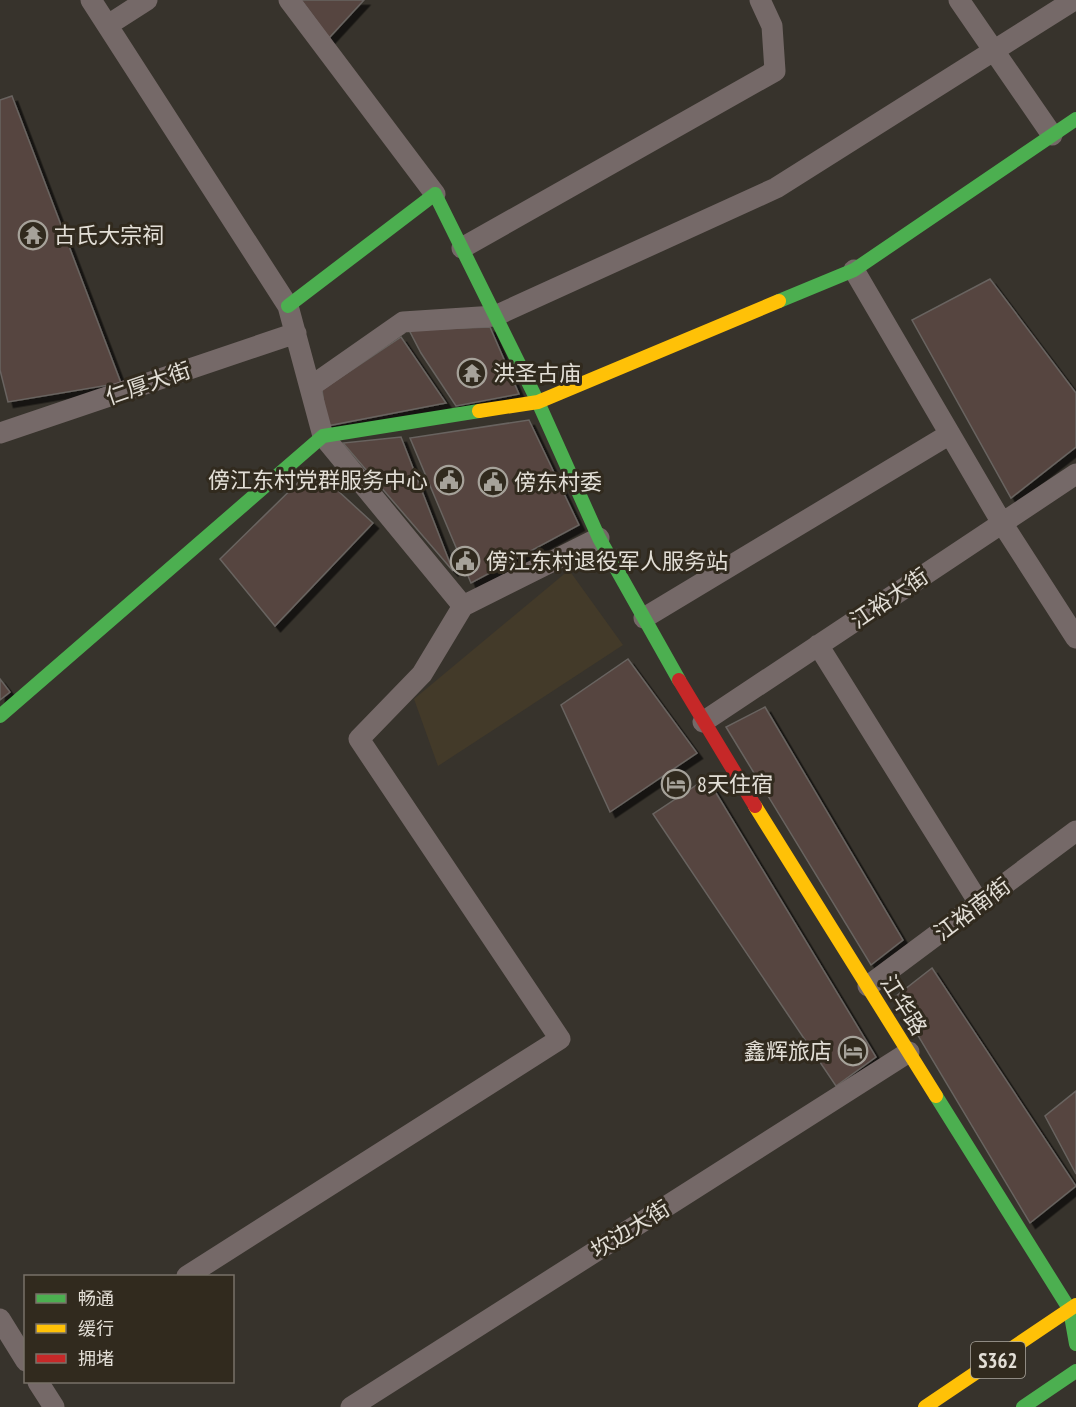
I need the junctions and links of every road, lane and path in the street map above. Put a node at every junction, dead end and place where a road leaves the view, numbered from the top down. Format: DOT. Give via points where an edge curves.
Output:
graph roads {
  1 [pos="91,0"];
  2 [pos="147,0"];
  3 [pos="289,0"];
  4 [pos="760,0"];
  5 [pos="959,0"];
  6 [pos="1074,0"];
  7 [pos="108,26"];
  8 [pos="994,50"];
  9 [pos="1076,119"];
  10 [pos="1052,135"];
  11 [pos="435,194"];
  12 [pos="462,248"];
  13 [pos="854,270"];
  14 [pos="288,306"];
  15 [pos="495,316"];
  16 [pos="296,333"];
  17 [pos="310,387"];
  18 [pos="537,402"];
  19 [pos="0,433"];
  20 [pos="950,434"];
  21 [pos="323,436"];
  22 [pos="1076,474"];
  23 [pos="1002,523"];
  24 [pos="599,538"];
  25 [pos="463,606"];
  26 [pos="644,618"];
  27 [pos="1076,638"];
  28 [pos="818,645"];
  29 [pos="0,716"];
  30 [pos="703,722"];
  31 [pos="1076,831"];
  32 [pos="980,903"];
  33 [pos="868,986"];
  34 [pos="909,1052"];
  35 [pos="188,1275"];
  36 [pos="1074,1309"];
  37 [pos="0,1319"];
  38 [pos="1076,1344"];
  39 [pos="24,1357"];
  40 [pos="1076,1371"];
  41 [pos="39,1383"];
  42 [pos="54,1407"];
  43 [pos="351,1407"];
  44 [pos="925,1407"];
  45 [pos="1023,1407"];
  1 -- 7 [label="street"];
  2 -- 7 [label="street"];
  3 -- 11 [label="street"];
  4 -- 12 [label="street" via="772,26 775,71"];
  5 -- 8 [label="street"];
  6 -- 8 [label="street"];
  7 -- 14 [label="street"];
  8 -- 10 [label="street"];
  8 -- 15 [label="street" via="776,188"];
  9 -- 10 [label="street"];
  10 -- 13 [label="street"];
  11 -- 12 [label="street, 江华路"];
  11 -- 14 [label="street"];
  12 -- 15 [label="street, 江华路"];
  13 -- 18 [label="street"];
  13 -- 20 [label="street"];
  14 -- 16 [label="street"];
  15 -- 17 [label="street" via="403,322"];
  15 -- 18 [label="street, 江华路"];
  16 -- 17 [label="street"];
  16 -- 19 [label="street, 仁厚大街"];
  17 -- 21 [label="street"];
  18 -- 21 [label="street"];
  18 -- 24 [label="street, 江华路"];
  20 -- 23 [label="street"];
  20 -- 26 [label="street"];
  21 -- 25 [label="street"];
  21 -- 29 [label="street"];
  22 -- 23 [label="street, 江裕大街"];
  23 -- 27 [label="street"];
  23 -- 28 [label="street, 江裕大街"];
  24 -- 25 [label="street"];
  24 -- 26 [label="street, 江华路"];
  25 -- 35 [label="street" via="422,674 359,739 560,1039"];
  26 -- 30 [label="street, 江华路"];
  28 -- 30 [label="street, 江裕大街"];
  28 -- 32 [label="street"];
  30 -- 33 [label="street, 江华路"];
  31 -- 32 [label="street, 江裕南街"];
  32 -- 33 [label="street, 江裕南街"];
  33 -- 34 [label="street, 江华路"];
  34 -- 36 [label="street, 江华路"];
  34 -- 43 [label="street, 坎边大街"];
  36 -- 38 [label="street"];
  36 -- 44 [label="street, S362"];
  37 -- 39 [label="street"];
  40 -- 45 [label="street, S362"];
  41 -- 42 [label="street"];
}
